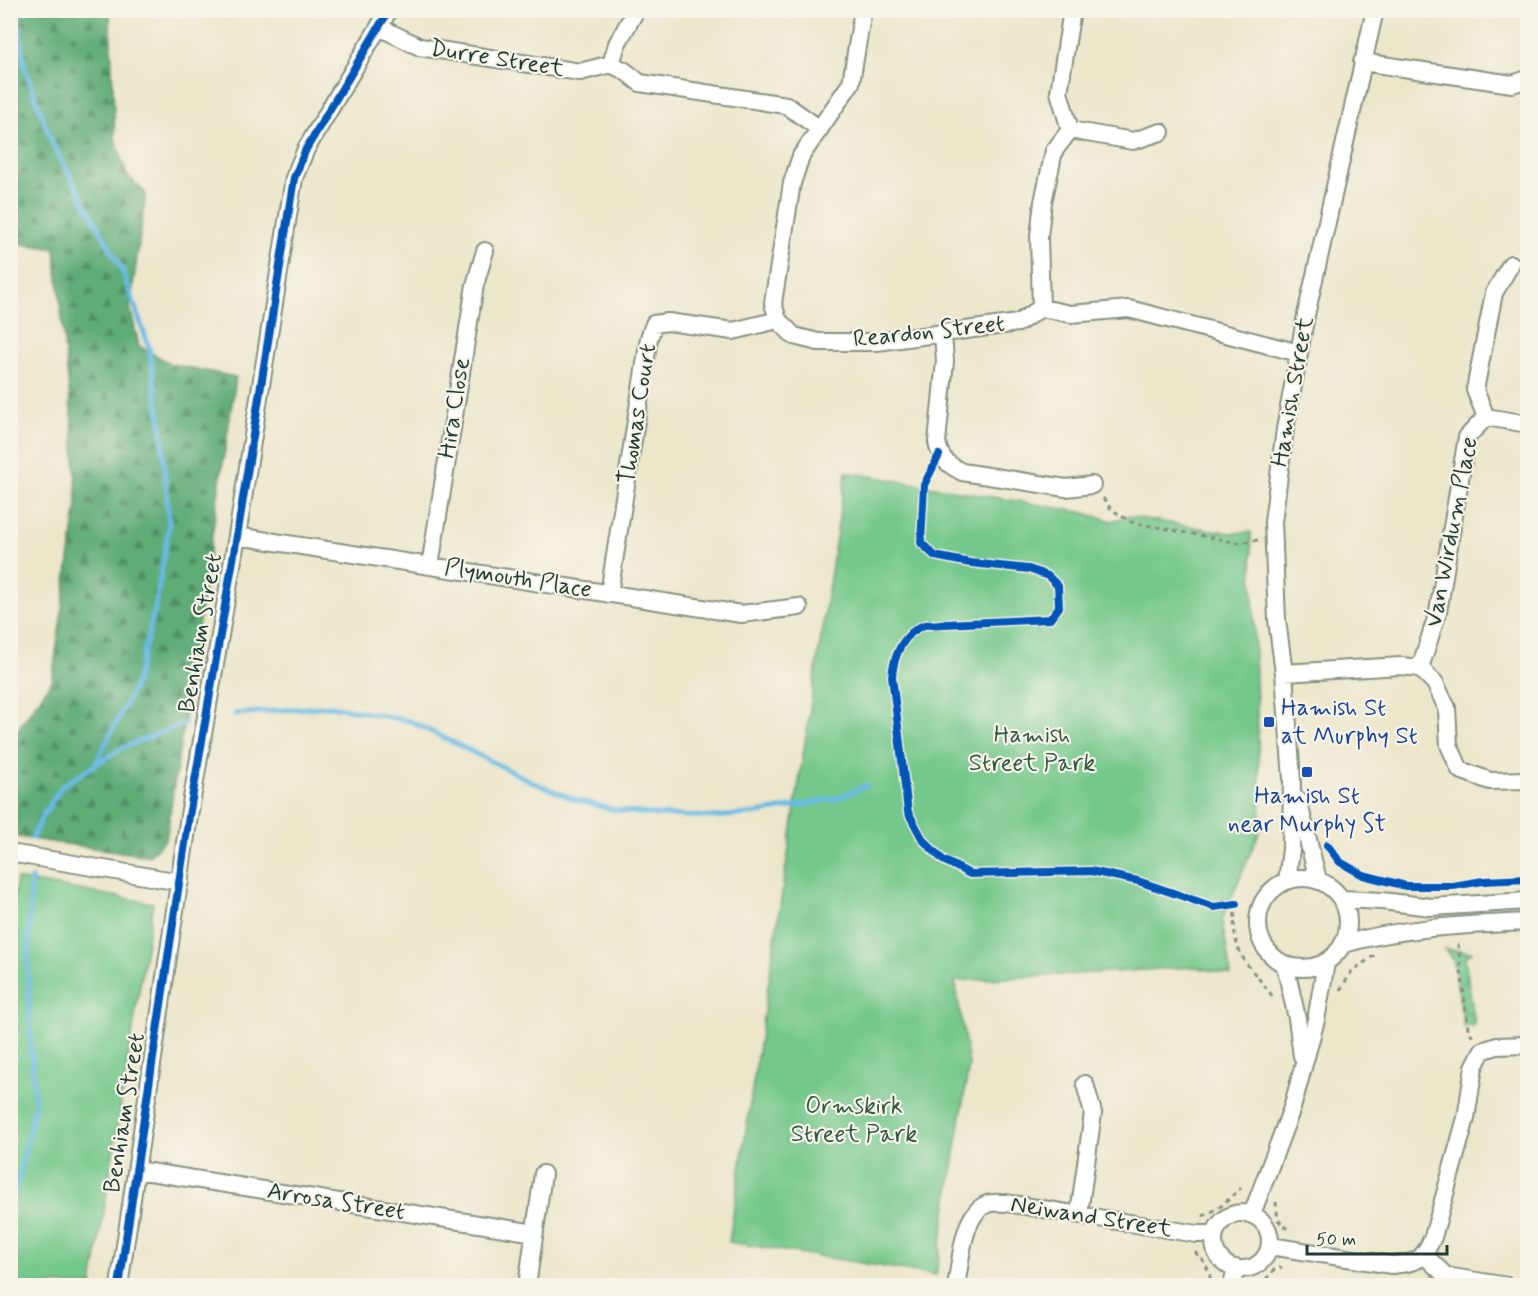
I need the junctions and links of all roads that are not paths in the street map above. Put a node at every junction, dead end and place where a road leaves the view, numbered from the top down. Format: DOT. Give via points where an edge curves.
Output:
graph roads {
  1 [pos="389,10"];
  2 [pos="636,10"];
  3 [pos="863,10"];
  4 [pos="1072,10"];
  5 [pos="1375,10"];
  6 [pos="379,27"];
  7 [pos="1362,62"];
  8 [pos="611,64"];
  9 [pos="1527,79"];
  10 [pos="820,129"];
  11 [pos="1070,130"];
  12 [pos="1161,132"];
  13 [pos="484,251"];
  14 [pos="1511,264"];
  15 [pos="1041,308"];
  16 [pos="777,320"];
  17 [pos="943,334"];
  18 [pos="1299,353"];
  19 [pos="1486,417"];
  20 [pos="1527,424"];
  21 [pos="1092,485"];
  22 [pos="237,536"];
  23 [pos="430,566"];
  24 [pos="609,594"];
  25 [pos="799,607"];
  26 [pos="1420,668"];
  27 [pos="1284,674"];
  28 [pos="1292,779"];
  29 [pos="1527,780"];
  30 [pos="10,853"];
  31 [pos="1318,880"];
  32 [pos="1287,881"];
  33 [pos="180,882"];
  34 [pos="1342,899"];
  35 [pos="1527,902"];
  36 [pos="1527,922"];
  37 [pos="1344,944"];
  38 [pos="1326,963"];
  39 [pos="1285,965"];
  40 [pos="1527,1045"];
  41 [pos="1303,1062"];
  42 [pos="1085,1084"];
  43 [pos="137,1170"];
  44 [pos="543,1174"];
  45 [pos="1079,1214"];
  46 [pos="1252,1214"];
  47 [pos="535,1233"];
  48 [pos="1215,1234"];
  49 [pos="1270,1246"];
  50 [pos="1424,1256"];
  51 [pos="1236,1268"];
  52 [pos="119,1286"];
  53 [pos="527,1286"];
  54 [pos="956,1286"];
  55 [pos="1232,1286"];
  56 [pos="1507,1286"];
  1 -- 6 [label="street, Benhiam Street"];
  2 -- 8 [label="street"];
  3 -- 10 [label="street" via="850,83"];
  4 -- 11 [label="street" via="1059,92"];
  5 -- 7 [label="street, Hamish Street"];
  6 -- 8 [label="street, Durre Street" via="420,47 580,72"];
  6 -- 22 [label="street, Benhiam Street" via="306,149 294,178"];
  7 -- 9 [label="street" via="1512,84"];
  7 -- 18 [label="street, Hamish Street"];
  8 -- 10 [label="street" via="640,83 786,105"];
  10 -- 16 [label="street" via="801,156 792,183 773,303"];
  11 -- 12 [label="street" via="1133,141"];
  11 -- 15 [label="street" via="1054,151 1043,202 1039,236"];
  13 -- 23 [label="street, Hira Close" via="475,285"];
  14 -- 19 [label="street, Van Wirdum Place" via="1494,293 1475,390"];
  15 -- 17 [label="street, Reardon Street" via="1018,323"];
  15 -- 18 [label="street, Reardon Street" via="1071,314 1129,309"];
  16 -- 17 [label="street, Reardon Street" via="794,336 818,342 877,342"];
  16 -- 24 [label="street, Thomas Court" via="733,331 668,322 654,324"];
  17 -- 21 [label="street" via="939,455 962,472 1066,488"];
  18 -- 27 [label="street, Hamish Street" via="1274,510"];
  19 -- 20 [label="street"];
  19 -- 26 [label="street, Van Wirdum Place" via="1467,437 1438,612"];
  22 -- 23 [label="street, Plymouth Place"];
  22 -- 33 [label="street, Benhiam Street"];
  23 -- 24 [label="street, Plymouth Place"];
  24 -- 25 [label="street, Plymouth Place" via="741,614"];
  26 -- 27 [label="street"];
  26 -- 29 [label="street" via="1435,683 1447,708 1449,745 1460,770 1490,781"];
  27 -- 28 [label="street, Hamish Street"];
  28 -- 31 [label="street, Hamish Street"];
  28 -- 32 [label="street, Hamish Street"];
  30 -- 33 [label="street"];
  31 -- 32 [label="street"];
  31 -- 34 [label="street"];
  32 -- 39 [label="street" via="1264,900 1258,915 1263,944"];
  33 -- 43 [label="street, Benhiam Street"];
  34 -- 35 [label="street" via="1431,908"];
  34 -- 37 [label="street" via="1349,929"];
  36 -- 37 [label="street" via="1378,934"];
  37 -- 38 [label="street"];
  38 -- 39 [label="street" via="1313,968"];
  38 -- 41 [label="street" via="1316,1020"];
  39 -- 41 [label="street"];
  40 -- 50 [label="street" via="1482,1051 1474,1067 1466,1118 1433,1237"];
  41 -- 46 [label="street" via="1292,1108"];
  42 -- 45 [label="street" via="1093,1113"];
  43 -- 47 [label="street, Arrosa Street"];
  43 -- 52 [label="street, Benhiam Street"];
  44 -- 47 [label="street"];
  45 -- 48 [label="street, Neiwand Street"];
  45 -- 54 [label="street, Neiwand Street" via="988,1203 977,1210 967,1229"];
  46 -- 48 [label="street" via="1233,1214 1218,1226"];
  46 -- 49 [label="street" via="1267,1227"];
  47 -- 53 [label="street"];
  48 -- 51 [label="street" via="1216,1252"];
  49 -- 50 [label="street" via="1392,1265"];
  49 -- 51 [label="street" via="1254,1267"];
  50 -- 56 [label="street" via="1446,1276"];
  51 -- 55 [label="street"];
}
